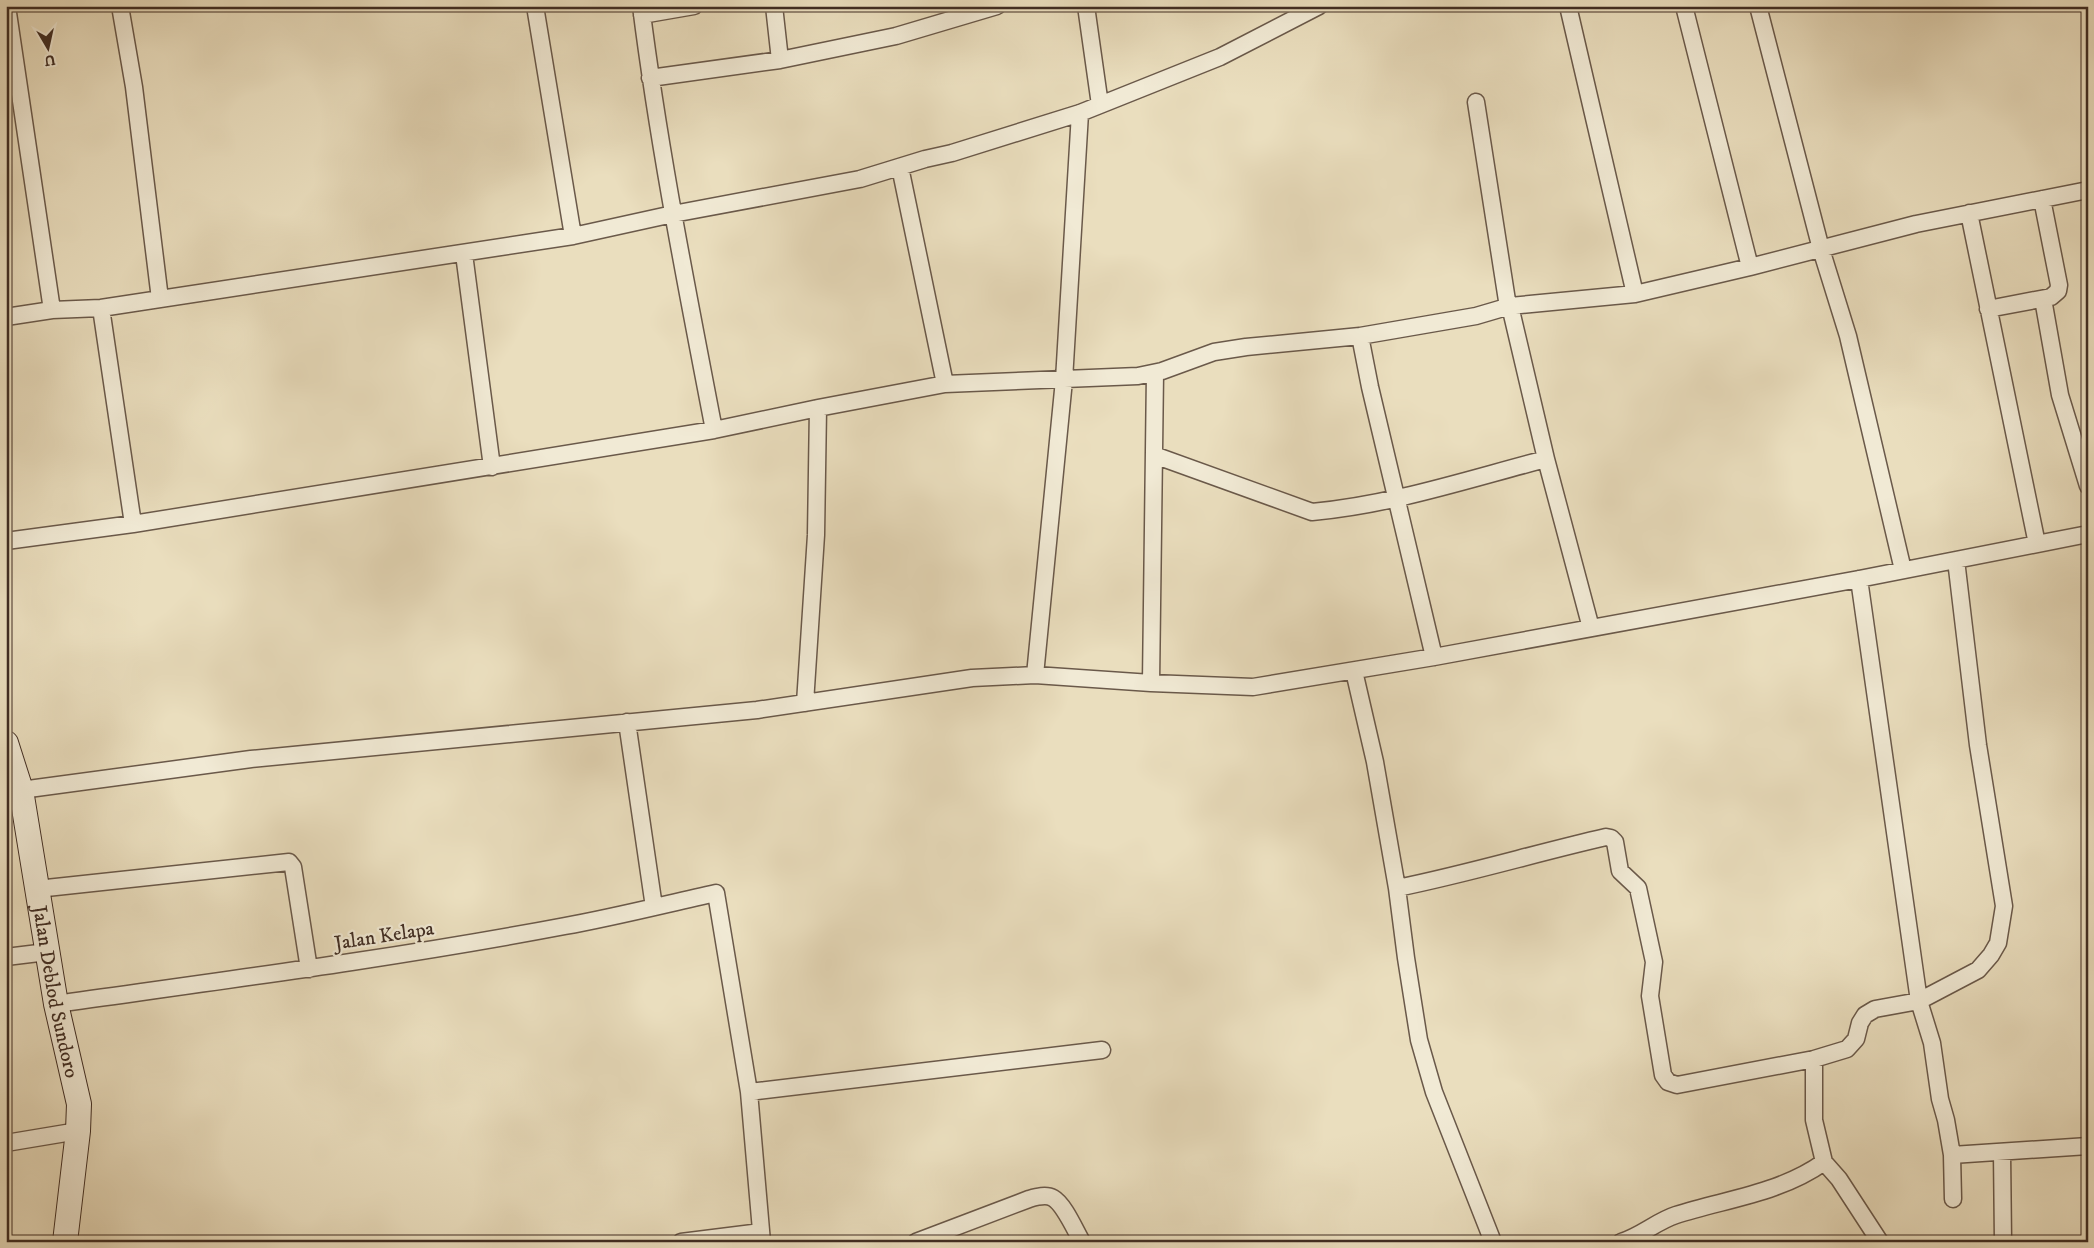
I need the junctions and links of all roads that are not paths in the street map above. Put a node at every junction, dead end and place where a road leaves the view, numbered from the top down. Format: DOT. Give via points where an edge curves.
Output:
graph roads {
  1 [pos="8,6"];
  2 [pos="120,6"];
  3 [pos="535,6"];
  4 [pos="694,6"];
  5 [pos="774,6"];
  6 [pos="997,6"];
  7 [pos="1086,6"];
  8 [pos="1318,6"];
  9 [pos="1568,6"];
  10 [pos="1684,6"];
  11 [pos="1758,6"];
  12 [pos="642,10"];
  13 [pos="780,60"];
  14 [pos="650,78"];
  15 [pos="1476,102"];
  16 [pos="1100,105"];
  17 [pos="1080,113"];
  18 [pos="900,167"];
  19 [pos="2088,190"];
  20 [pos="2042,199"];
  21 [pos="1969,212"];
  22 [pos="673,214"];
  23 [pos="573,236"];
  24 [pos="1821,249"];
  25 [pos="464,254"];
  26 [pos="1750,267"];
  27 [pos="1635,294"];
  28 [pos="160,299"];
  29 [pos="2043,299"];
  30 [pos="1509,307"];
  31 [pos="101,308"];
  32 [pos="1988,309"];
  33 [pos="52,310"];
  34 [pos="6,317"];
  35 [pos="1360,336"];
  36 [pos="1156,373"];
  37 [pos="1064,380"];
  38 [pos="945,384"];
  39 [pos="818,408"];
  40 [pos="714,430"];
  41 [pos="1154,455"];
  42 [pos="1546,458"];
  43 [pos="492,467"];
  44 [pos="2088,486"];
  45 [pos="1397,498"];
  46 [pos="133,524"];
  47 [pos="2088,534"];
  48 [pos="6,541"];
  49 [pos="2037,544"];
  50 [pos="1956,560"];
  51 [pos="1903,570"];
  52 [pos="1859,579"];
  53 [pos="1591,628"];
  54 [pos="1434,658"];
  55 [pos="1354,671"];
  56 [pos="1035,675"];
  57 [pos="1151,683"];
  58 [pos="805,703"];
  59 [pos="627,722"];
  60 [pos="6,743"];
  61 [pos="21,790"];
  62 [pos="1397,888"];
  63 [pos="37,889"];
  64 [pos="654,907"];
  65 [pos="47,952"];
  66 [pos="6,957"];
  67 [pos="309,969"];
  68 [pos="1919,1001"];
  69 [pos="56,1004"];
  70 [pos="1102,1050"];
  71 [pos="1814,1059"];
  72 [pos="748,1092"];
  73 [pos="78,1131"];
  74 [pos="6,1143"];
  75 [pos="2088,1146"];
  76 [pos="2002,1152"];
  77 [pos="1952,1155"];
  78 [pos="1824,1162"];
  79 [pos="1953,1200"];
  80 [pos="762,1237"];
  81 [pos="64,1242"];
  82 [pos="681,1242"];
  83 [pos="916,1242"];
  84 [pos="1082,1242"];
  85 [pos="1493,1242"];
  86 [pos="1621,1242"];
  87 [pos="1880,1242"];
  88 [pos="2003,1242"];
  1 -- 33 [label="street"];
  2 -- 28 [label="street" via="134,87"];
  3 -- 23 [label="street"];
  4 -- 12 [label="street"];
  5 -- 13 [label="street"];
  6 -- 13 [label="street" via="896,36"];
  7 -- 16 [label="street"];
  8 -- 16 [label="street" via="1220,57"];
  9 -- 27 [label="street"];
  10 -- 26 [label="street"];
  11 -- 24 [label="street"];
  12 -- 14 [label="street"];
  13 -- 14 [label="street"];
  14 -- 22 [label="street"];
  15 -- 30 [label="street"];
  16 -- 17 [label="street"];
  17 -- 18 [label="street"];
  17 -- 37 [label="street"];
  18 -- 22 [label="street" via="844,182"];
  18 -- 38 [label="street"];
  19 -- 20 [label="street"];
  20 -- 21 [label="street"];
  20 -- 29 [label="street" via="2060,285 2051,297"];
  21 -- 24 [label="street"];
  21 -- 32 [label="street"];
  22 -- 23 [label="street"];
  22 -- 40 [label="street"];
  23 -- 25 [label="street"];
  24 -- 26 [label="street"];
  24 -- 51 [label="street" via="1848,336"];
  25 -- 28 [label="street"];
  25 -- 43 [label="street"];
  26 -- 27 [label="street"];
  27 -- 30 [label="street"];
  28 -- 31 [label="street"];
  29 -- 32 [label="street"];
  29 -- 44 [label="street" via="2060,395"];
  30 -- 35 [label="street" via="1476,316"];
  30 -- 42 [label="street"];
  31 -- 33 [label="street"];
  31 -- 46 [label="street"];
  32 -- 49 [label="street"];
  33 -- 34 [label="street"];
  35 -- 36 [label="street" via="1214,352"];
  35 -- 45 [label="street"];
  36 -- 37 [label="street"];
  36 -- 41 [label="street"];
  37 -- 38 [label="street"];
  37 -- 56 [label="street"];
  38 -- 39 [label="street"];
  39 -- 40 [label="street"];
  39 -- 58 [label="street" via="816,536"];
  40 -- 43 [label="street"];
  41 -- 45 [label="street" via="1312,512"];
  41 -- 57 [label="street"];
  42 -- 45 [label="street"];
  42 -- 53 [label="street"];
  43 -- 46 [label="street"];
  45 -- 54 [label="street"];
  46 -- 48 [label="street"];
  47 -- 49 [label="street"];
  49 -- 50 [label="street"];
  50 -- 51 [label="street"];
  50 -- 68 [label="street" via="1978,745 2004,906 1998,943 1978,970"];
  51 -- 52 [label="street"];
  52 -- 53 [label="street"];
  52 -- 68 [label="street"];
  53 -- 54 [label="street"];
  54 -- 55 [label="street"];
  55 -- 57 [label="street" via="1253,687"];
  55 -- 62 [label="street" via="1375,762"];
  56 -- 57 [label="street"];
  56 -- 58 [label="street" via="972,678"];
  58 -- 59 [label="street"];
  59 -- 61 [label="street" via="251,759"];
  59 -- 64 [label="street"];
  60 -- 61 [label="main road, Jalan Deblod Sundoro"];
  61 -- 63 [label="main road, Jalan Deblod Sundoro"];
  62 -- 71 [label="street" via="1454,877 1546,850 1611,838 1615,842 1620,871 1638,888 1654,962 1650,996 1663,1075 1668,1082 1678,1085"];
  62 -- 85 [label="street" via="1419,1040 1434,1092"];
  63 -- 65 [label="main road, Jalan Deblod Sundoro"];
  63 -- 67 [label="street" via="289,862 293,867"];
  64 -- 67 [label="street, Jalan Kelapa" via="566,926"];
  64 -- 72 [label="street, Jalan Kelapa" via="716,893"];
  65 -- 66 [label="street"];
  65 -- 69 [label="main road, Jalan Deblod Sundoro"];
  67 -- 69 [label="street, Jalan Kelapa"];
  68 -- 71 [label="street" via="1876,1009 1865,1015 1852,1045"];
  68 -- 77 [label="street" via="1932,1043"];
  69 -- 73 [label="main road, Jalan Deblod Sundoro" via="79,1104"];
  70 -- 72 [label="street"];
  71 -- 78 [label="street" via="1814,1120"];
  72 -- 80 [label="street"];
  73 -- 74 [label="street"];
  73 -- 81 [label="main road, Jalan Deblod Sundoro"];
  75 -- 76 [label="street"];
  76 -- 77 [label="street"];
  76 -- 88 [label="street"];
  77 -- 79 [label="street"];
  78 -- 86 [label="street" via="1787,1183 1674,1215"];
  78 -- 87 [label="street" via="1839,1179"];
  80 -- 82 [label="street"];
  83 -- 84 [label="street" via="1043,1196 1053,1198 1062,1206"];
}
